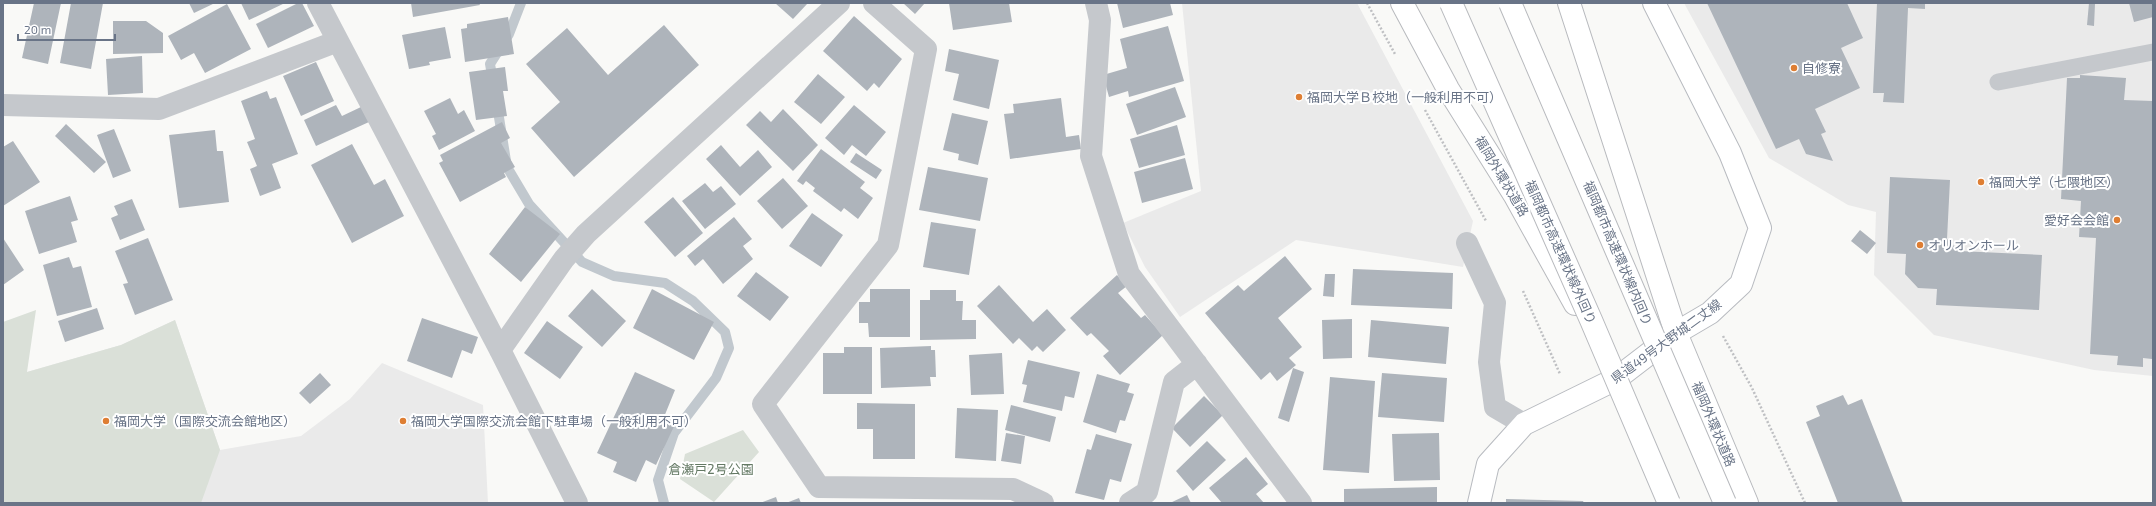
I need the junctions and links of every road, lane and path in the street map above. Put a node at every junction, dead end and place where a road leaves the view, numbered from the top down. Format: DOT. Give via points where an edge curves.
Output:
graph roads {
  1 [pos="318,3"];
  2 [pos="839,3"];
  3 [pos="874,3"];
  4 [pos="1096,3"];
  5 [pos="1367,3"];
  6 [pos="1402,3"];
  7 [pos="1451,3"];
  8 [pos="1510,3"];
  9 [pos="1569,3"];
  10 [pos="1654,3"];
  11 [pos="338,41"];
  12 [pos="2153,52"];
  13 [pos="1397,58"];
  14 [pos="1998,82"];
  15 [pos="1423,105"];
  16 [pos="3,106"];
  17 [pos="1490,228"];
  18 [pos="1467,243"];
  19 [pos="1521,289"];
  20 [pos="1710,313"];
  21 [pos="1676,332"];
  22 [pos="500,350"];
  23 [pos="1196,364"];
  24 [pos="1616,379"];
  25 [pos="1572,400"];
  26 [pos="1524,424"];
  27 [pos="577,503"];
  28 [pos="1043,503"];
  29 [pos="1130,503"];
  30 [pos="1301,503"];
  31 [pos="1479,503"];
  32 [pos="1669,503"];
  33 [pos="1725,503"];
  34 [pos="1747,503"];
  35 [pos="1805,503"];
  1 -- 11 [label="street"];
  2 -- 22 [label="street" via="586,234 564,259"];
  3 -- 28 [label="street" via="926,49 888,244 763,404 819,487 1013,489"];
  4 -- 23 [label="street" via="1100,20 1091,156 1129,274"];
  5 -- 13 [label="path"];
  6 -- 24 [label="main road, 福岡外環状道路" via="1448,89 1515,196"];
  7 -- 32 [label="main road, 福岡都市高速環状線外回り, bridge"];
  8 -- 33 [label="main road, 福岡都市高速環状線内回り, bridge"];
  9 -- 21 [label="main road, 福岡外環状道路"];
  10 -- 20 [label="main road, 県道49号大野城二丈線" via="1730,153 1760,228 1740,284"];
  11 -- 16 [label="street" via="159,109"];
  11 -- 22 [label="street"];
  12 -- 14 [label="lane"];
  15 -- 17 [label="path"];
  18 -- 26 [label="street" via="1495,303 1489,362 1495,407"];
  19 -- 25 [label="path"];
  20 -- 21 [label="main road, 県道49号大野城二丈線"];
  20 -- 35 [label="path" via="1752,388"];
  21 -- 24 [label="main road, 県道49号大野城二丈線"];
  21 -- 34 [label="main road, 福岡外環状道路"];
  22 -- 27 [label="street"];
  23 -- 29 [label="street" via="1174,382 1147,492"];
  23 -- 30 [label="street"];
  24 -- 25 [label="main road, 県道49号大野城二丈線"];
  24 -- 32 [label="main road, 福岡外環状道路"];
  25 -- 26 [label="main road, 県道49号大野城二丈線"];
  26 -- 31 [label="main road, 県道49号大野城二丈線" via="1488,464"];
}
